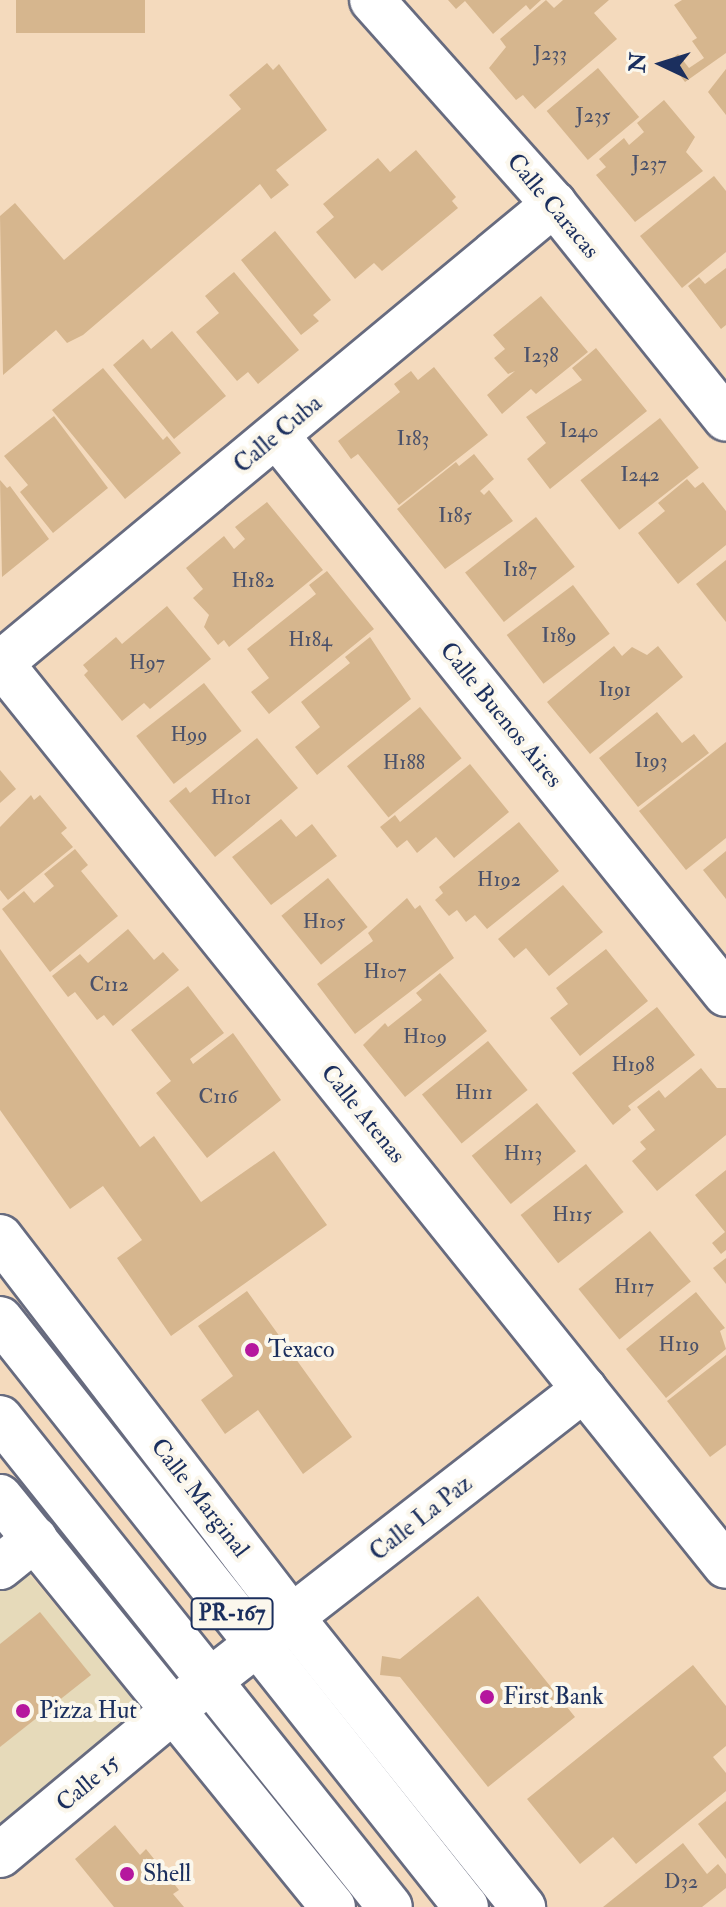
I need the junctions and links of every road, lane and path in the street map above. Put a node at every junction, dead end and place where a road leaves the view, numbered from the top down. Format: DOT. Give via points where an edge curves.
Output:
graph roads {
  1 [pos="372,0"];
  2 [pos="554,204"];
  3 [pos="726,419"];
  4 [pos="277,436"];
  5 [pos="0,662"];
  6 [pos="726,994"];
  7 [pos="0,1237"];
  8 [pos="0,1319"];
  9 [pos="584,1389"];
  10 [pos="0,1418"];
  11 [pos="0,1497"];
  12 [pos="35,1539"];
  13 [pos="726,1566"];
  14 [pos="0,1567"];
  15 [pos="293,1619"];
  16 [pos="258,1647"];
  17 [pos="208,1682"];
  18 [pos="175,1710"];
  19 [pos="0,1855"];
  20 [pos="333,1907"];
  21 [pos="390,1907"];
  22 [pos="466,1907"];
  23 [pos="523,1907"];
  1 -- 2 [label="street, Calle Caracas"];
  2 -- 3 [label="street, Calle Caracas"];
  2 -- 4 [label="street, Calle Cuba"];
  4 -- 5 [label="street, Calle Cuba"];
  4 -- 6 [label="street, Calle Buenos Aires"];
  5 -- 9 [label="street, Calle Atenas"];
  7 -- 15 [label="street, Calle Marginal"];
  8 -- 16 [label="street, PR-167"];
  9 -- 13 [label="street, Calle Atenas"];
  9 -- 15 [label="street, Calle La Paz"];
  10 -- 17 [label="street, PR-167"];
  11 -- 12 [label="street"];
  12 -- 14 [label="street"];
  12 -- 18 [label="street"];
  15 -- 16 [label="street, Calle La Paz"];
  15 -- 23 [label="street, Calle Marginal"];
  16 -- 17 [label="street, Calle La Paz"];
  16 -- 22 [label="street, PR-167"];
  17 -- 18 [label="street, Calle 15"];
  17 -- 21 [label="street, PR-167"];
  18 -- 19 [label="street, Calle 15"];
  18 -- 20 [label="street"];
}
